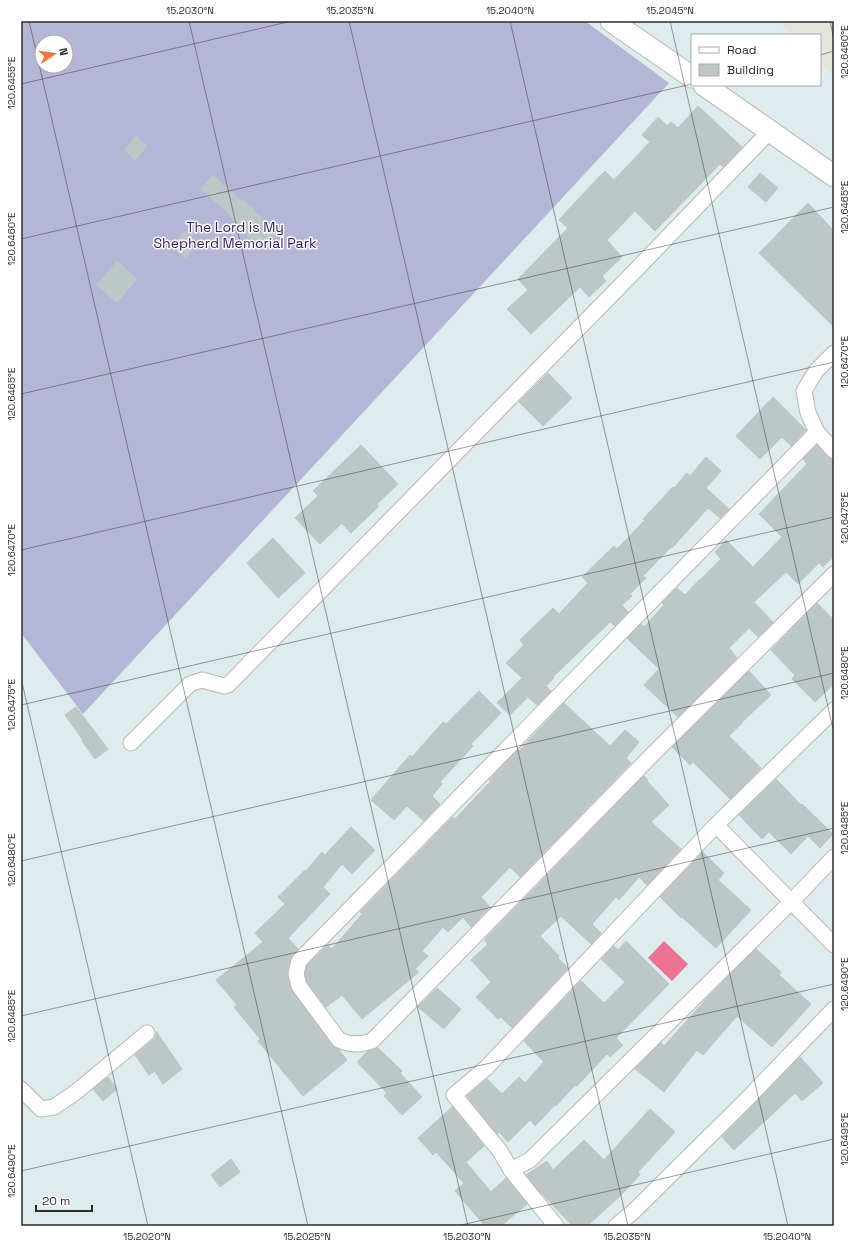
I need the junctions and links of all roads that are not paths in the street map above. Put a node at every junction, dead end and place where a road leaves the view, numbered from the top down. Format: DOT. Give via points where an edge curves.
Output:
graph roads {
  1 [pos="611,21"];
  2 [pos="691,76"];
  3 [pos="705,86"];
  4 [pos="770,131"];
  5 [pos="834,176"];
  6 [pos="834,353"];
  7 [pos="817,432"];
  8 [pos="834,451"];
  9 [pos="834,574"];
  10 [pos="834,710"];
  11 [pos="131,743"];
  12 [pos="716,825"];
  13 [pos="834,857"];
  14 [pos="791,902"];
  15 [pos="834,945"];
  16 [pos="834,1009"];
  17 [pos="147,1033"];
  18 [pos="21,1089"];
  19 [pos="511,1170"];
  20 [pos="556,1226"];
  21 [pos="616,1226"];
  1 -- 2 [label="main road"];
  3 -- 4 [label="main road"];
  4 -- 5 [label="main road"];
  4 -- 11 [label="street" via="228,685 202,680 190,684"];
  6 -- 7 [label="street" via="816,371 804,391 808,413"];
  7 -- 8 [label="street"];
  7 -- 9 [label="street" via="299,962 296,974 299,986 339,1040 347,1044 372,1041"];
  10 -- 12 [label="street"];
  12 -- 14 [label="street"];
  12 -- 19 [label="street" via="486,1068 454,1095 500,1151"];
  13 -- 14 [label="street"];
  14 -- 15 [label="street"];
  14 -- 19 [label="street" via="530,1160"];
  16 -- 21 [label="street" via="746,1100"];
  17 -- 18 [label="street" via="54,1107 40,1109"];
  19 -- 20 [label="street"];
}
